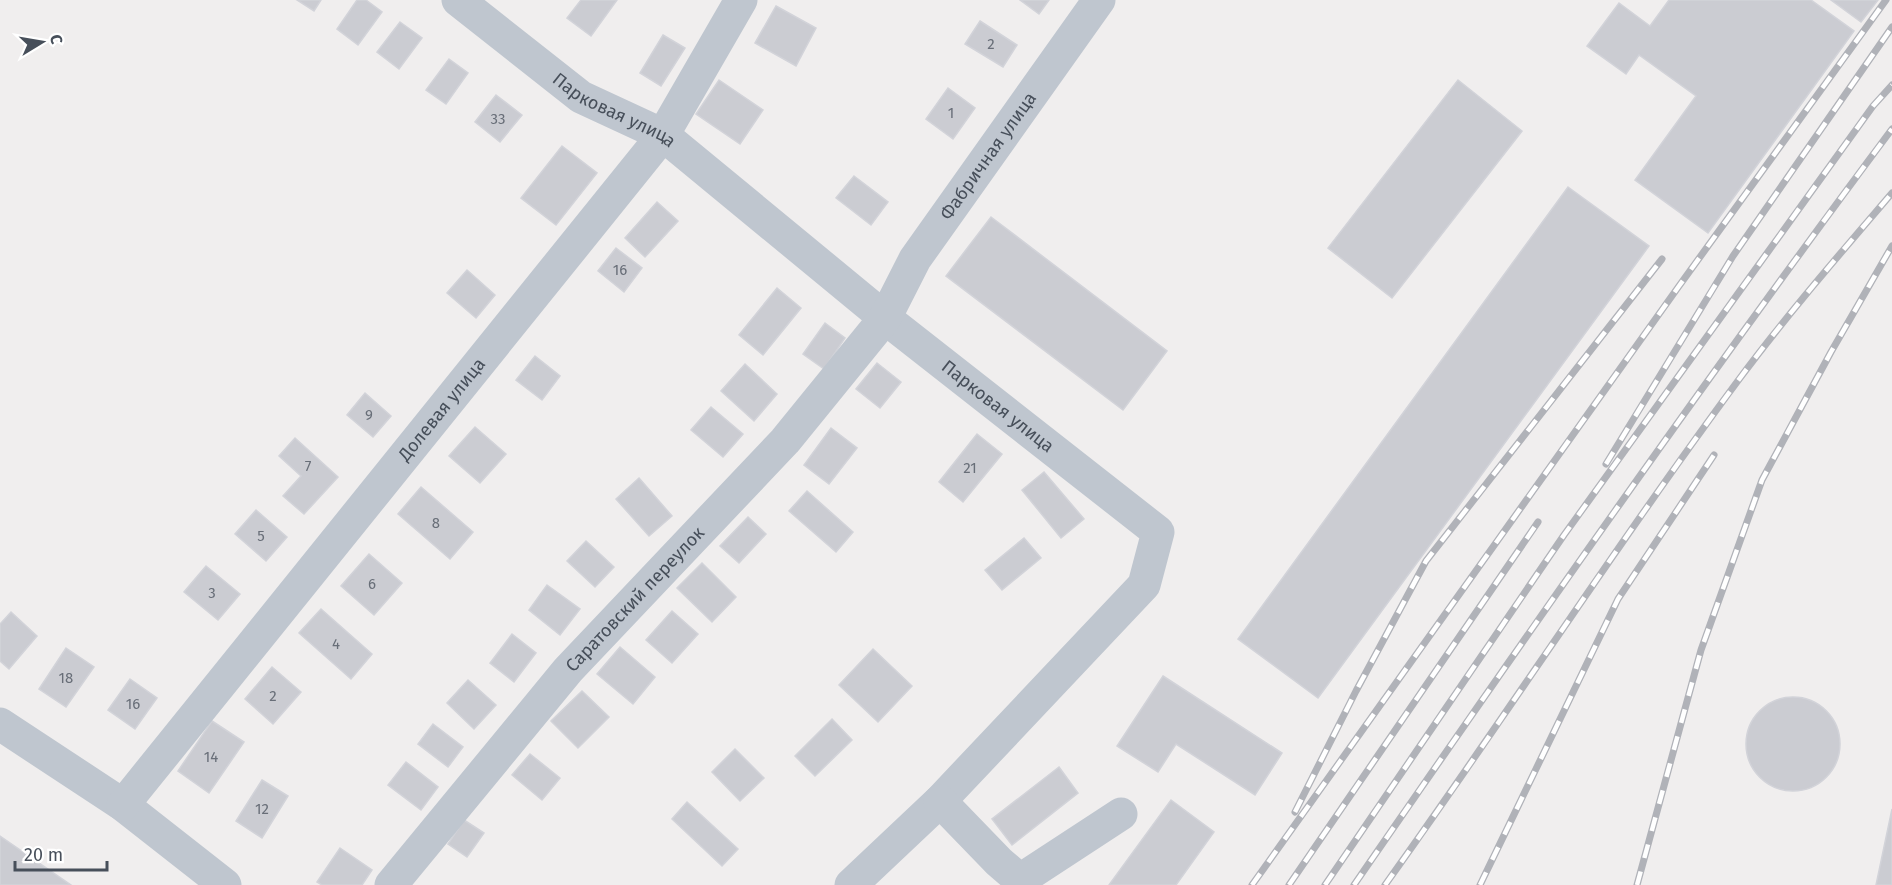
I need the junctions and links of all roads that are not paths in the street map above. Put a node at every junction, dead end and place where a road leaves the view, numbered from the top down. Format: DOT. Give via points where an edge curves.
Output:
graph roads {
  1 [pos="458,0"];
  2 [pos="741,0"];
  3 [pos="1099,0"];
  4 [pos="663,135"];
  5 [pos="885,318"];
  6 [pos="0,724"];
  7 [pos="940,801"];
  8 [pos="123,805"];
  9 [pos="1121,814"];
  10 [pos="225,885"];
  11 [pos="391,885"];
  12 [pos="851,885"];
  1 -- 4 [label="street, Парковая улица" via="581,97"];
  2 -- 4 [label="street, Долевая улица"];
  3 -- 5 [label="street, Фабричная улица" via="915,259"];
  4 -- 5 [label="street, Парковая улица"];
  4 -- 8 [label="street, Долевая улица"];
  5 -- 7 [label="street, Парковая улица" via="1158,532 1144,585"];
  5 -- 11 [label="street, Саратовский переулок" via="786,441 568,670"];
  6 -- 8 [label="street"];
  7 -- 9 [label="street" via="1020,880"];
  7 -- 12 [label="street, Парковая улица"];
  8 -- 10 [label="street"];
}
